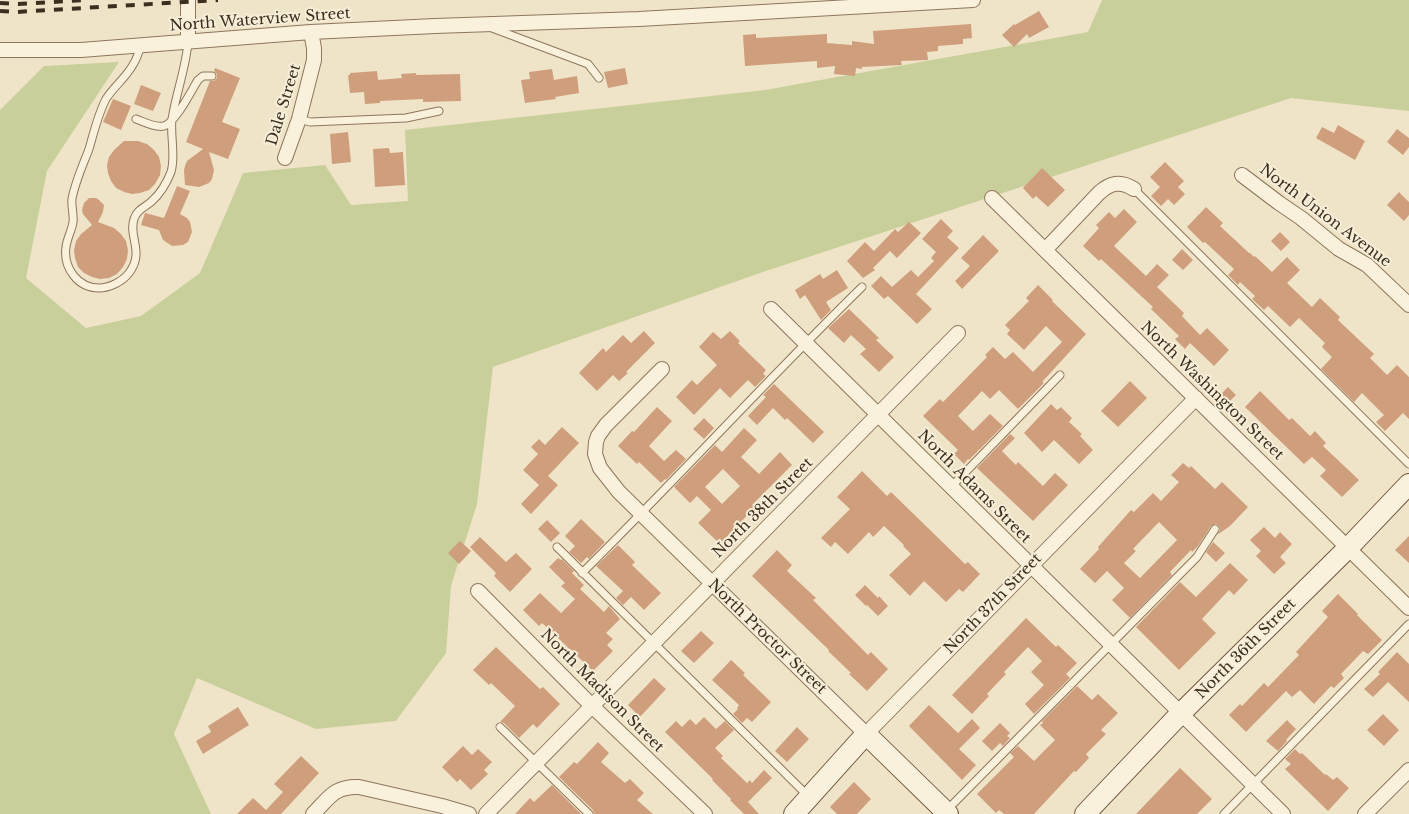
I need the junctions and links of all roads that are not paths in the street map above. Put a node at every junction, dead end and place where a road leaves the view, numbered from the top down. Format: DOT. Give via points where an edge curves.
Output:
graph roads {
  1 [pos="188,0"];
  2 [pos="973,0"];
  3 [pos="482,24"];
  4 [pos="311,32"];
  5 [pos="188,42"];
  6 [pos="141,45"];
  7 [pos="0,50"];
  8 [pos="212,76"];
  9 [pos="599,78"];
  10 [pos="439,111"];
  11 [pos="136,119"];
  12 [pos="298,119"];
  13 [pos="172,121"];
  14 [pos="285,158"];
  15 [pos="1242,175"];
  16 [pos="1134,189"];
  17 [pos="992,198"];
  18 [pos="1045,250"];
  19 [pos="862,287"];
  20 [pos="1409,305"];
  21 [pos="771,309"];
  22 [pos="958,333"];
  23 [pos="805,343"];
  24 [pos="662,369"];
  25 [pos="1060,375"];
  26 [pos="1196,398"];
  27 [pos="878,414"];
  28 [pos="1409,464"];
  29 [pos="1409,484"];
  30 [pos="951,487"];
  31 [pos="642,514"];
  32 [pos="1215,529"];
  33 [pos="557,548"];
  34 [pos="1348,548"];
  35 [pos="1031,565"];
  36 [pos="582,573"];
  37 [pos="712,583"];
  38 [pos="478,591"];
  39 [pos="1409,608"];
  40 [pos="1409,624"];
  41 [pos="652,643"];
  42 [pos="1111,644"];
  43 [pos="592,706"];
  44 [pos="1181,713"];
  45 [pos="500,727"];
  46 [pos="866,734"];
  47 [pos="536,763"];
  48 [pos="1409,770"];
  49 [pos="1252,785"];
  50 [pos="809,797"];
  51 [pos="438,810"];
  52 [pos="946,813"];
  53 [pos="313,814"];
  54 [pos="470,814"];
  55 [pos="486,814"];
  56 [pos="589,814"];
  57 [pos="705,814"];
  58 [pos="794,814"];
  59 [pos="1085,814"];
  60 [pos="1224,814"];
  61 [pos="1283,814"];
  62 [pos="1365,814"];
  1 -- 5 [label="street"];
  2 -- 3 [label="street, North Waterview Street"];
  3 -- 4 [label="street, North Waterview Street"];
  3 -- 9 [label="lane" via="588,64"];
  4 -- 5 [label="street, North Waterview Street"];
  4 -- 12 [label="street, Dale Street" via="314,60"];
  5 -- 6 [label="street, North Waterview Street"];
  5 -- 13 [label="lane"];
  6 -- 7 [label="street, North Waterview Street" via="81,50"];
  6 -- 13 [label="lane" via="135,63 105,100 72,200 73,222 66,257 70,271 85,286 105,288 128,274 134,264 133,222 140,209 161,190 170,172"];
  8 -- 13 [label="lane" via="198,80"];
  10 -- 12 [label="lane" via="406,118 310,122"];
  11 -- 13 [label="lane" via="160,126"];
  12 -- 14 [label="street, Dale Street"];
  15 -- 20 [label="street, North Union Avenue" via="1339,249 1368,265"];
  16 -- 18 [label="street" via="1120,183 1107,186"];
  16 -- 28 [label="lane"];
  17 -- 18 [label="street, North Washington Street"];
  18 -- 26 [label="street, North Washington Street"];
  19 -- 23 [label="lane"];
  21 -- 23 [label="street, North Adams Street"];
  22 -- 27 [label="street, North 38th Street"];
  23 -- 27 [label="street, North Adams Street"];
  23 -- 31 [label="lane"];
  24 -- 31 [label="street, North Proctor Street" via="606,425 596,442 595,454 600,468"];
  25 -- 30 [label="lane"];
  26 -- 34 [label="street, North Washington Street"];
  26 -- 35 [label="street, North 37th Street"];
  27 -- 30 [label="street, North Adams Street"];
  27 -- 37 [label="street, North 38th Street"];
  29 -- 34 [label="street, North 36th Street"];
  30 -- 35 [label="street, North Adams Street"];
  31 -- 36 [label="lane"];
  31 -- 37 [label="street, North Proctor Street"];
  32 -- 42 [label="lane" via="1197,557"];
  33 -- 36 [label="lane"];
  34 -- 39 [label="street, North Washington Street"];
  34 -- 44 [label="street, North 36th Street"];
  35 -- 42 [label="street, North Adams Street"];
  35 -- 46 [label="street, North 37th Street"];
  36 -- 41 [label="lane"];
  37 -- 41 [label="street, North 38th Street"];
  37 -- 46 [label="street, North Proctor Street"];
  38 -- 43 [label="street, North Madison Street"];
  40 -- 49 [label="lane"];
  41 -- 43 [label="street, North 38th Street"];
  41 -- 50 [label="lane"];
  42 -- 44 [label="street, North Adams Street"];
  42 -- 52 [label="lane"];
  43 -- 47 [label="street, North 38th Street"];
  43 -- 57 [label="street, North Madison Street"];
  44 -- 49 [label="street, North Adams Street"];
  44 -- 59 [label="street, North 36th Street"];
  45 -- 47 [label="lane"];
  46 -- 50 [label="street, North 37th Street"];
  46 -- 52 [label="street, North Proctor Street"];
  47 -- 55 [label="street, North 38th Street"];
  47 -- 56 [label="lane"];
  48 -- 62 [label="street"];
  49 -- 60 [label="lane"];
  49 -- 61 [label="street, North Adams Street"];
  50 -- 58 [label="street, North 37th Street"];
  51 -- 53 [label="street" via="350,787 333,793"];
  51 -- 54 [label="street"];
}
